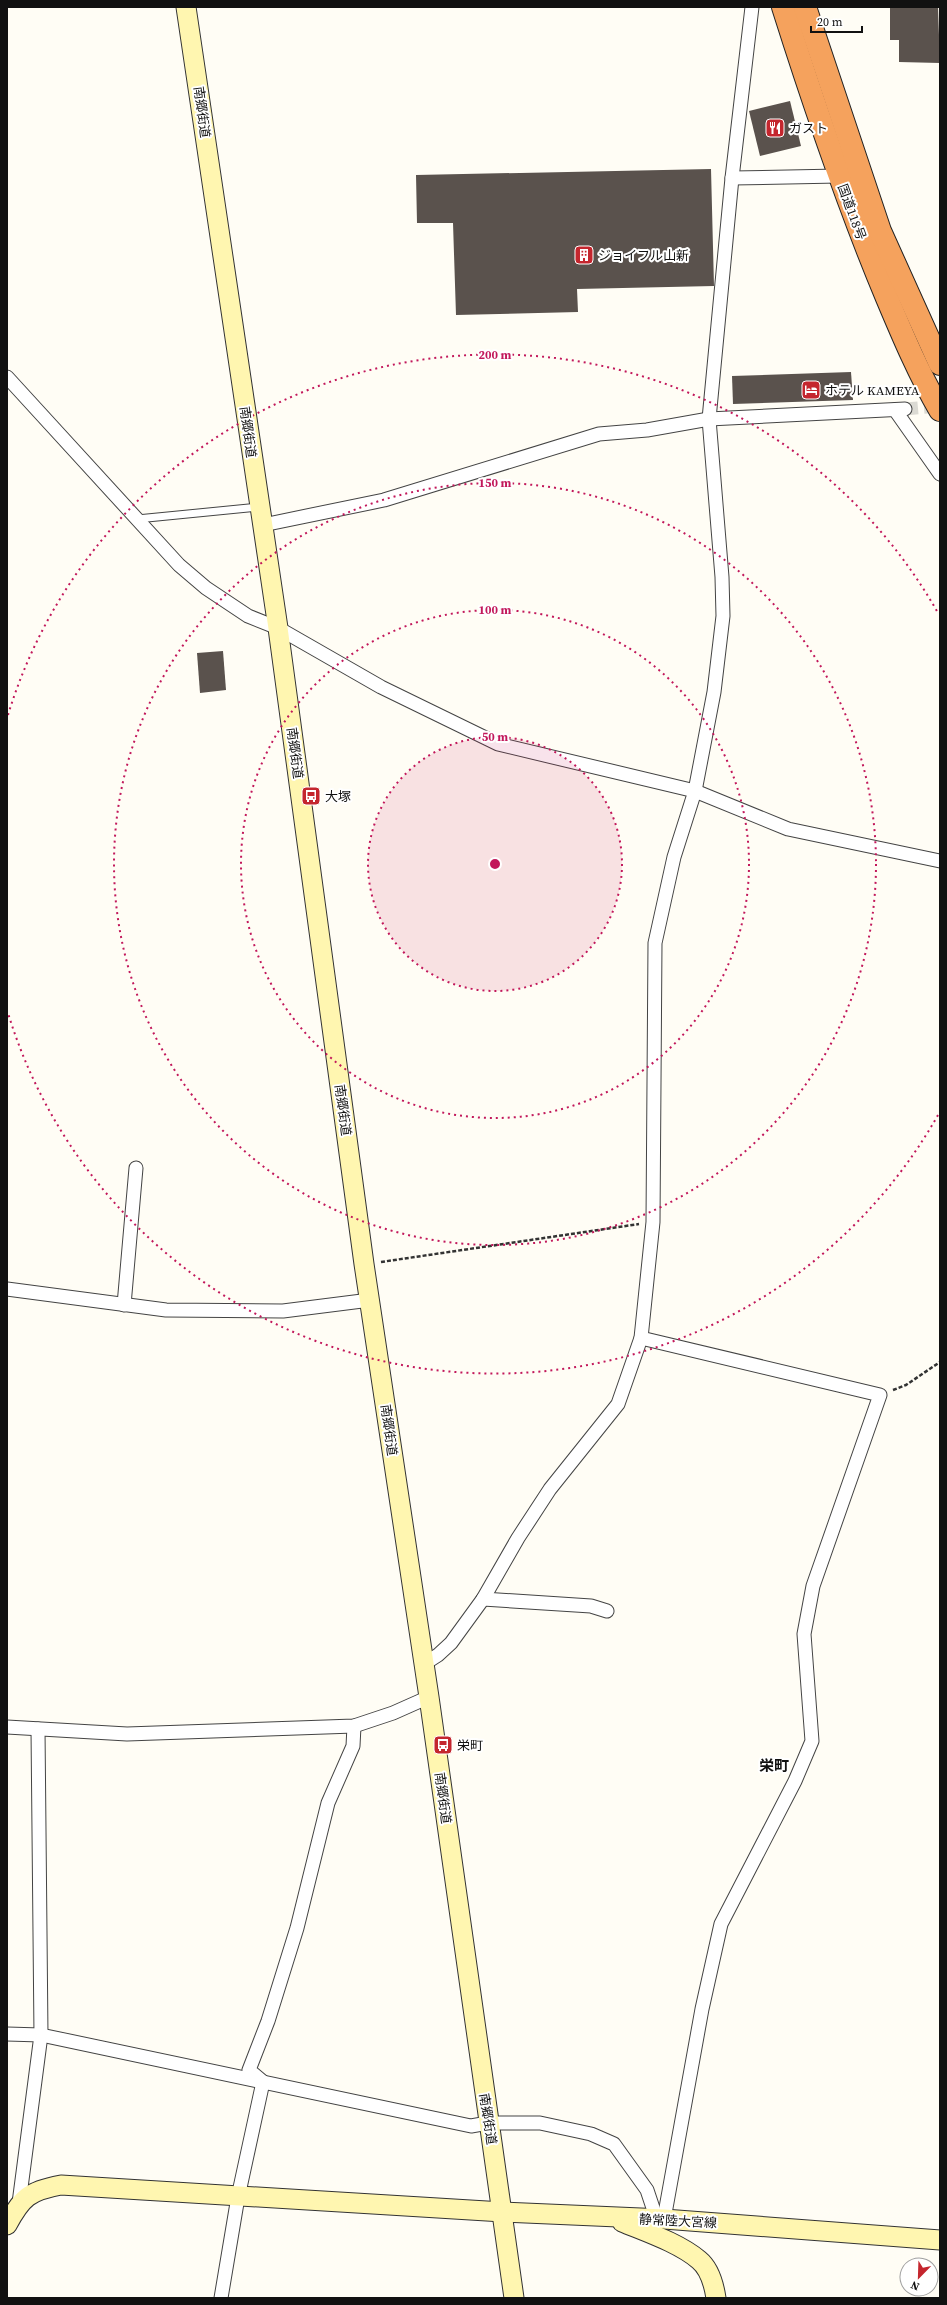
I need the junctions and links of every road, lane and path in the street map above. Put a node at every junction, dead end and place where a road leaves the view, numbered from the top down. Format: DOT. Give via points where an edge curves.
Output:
graph roads {
  1 [pos="186,7"];
  2 [pos="752,7"];
  3 [pos="783,7"];
  4 [pos="805,7"];
  5 [pos="839,176"];
  6 [pos="732,178"];
  7 [pos="940,364"];
  8 [pos="7,377"];
  9 [pos="940,410"];
  10 [pos="709,419"];
  11 [pos="940,474"];
  12 [pos="261,516"];
  13 [pos="137,520"];
  14 [pos="278,628"];
  15 [pos="695,791"];
  16 [pos="940,861"];
  17 [pos="136,1168"];
  18 [pos="653,1222"];
  19 [pos="364,1264"];
  20 [pos="7,1288"];
  21 [pos="370,1300"];
  22 [pos="124,1305"];
  23 [pos="641,1338"];
  24 [pos="940,1362"];
  25 [pos="880,1395"];
  26 [pos="483,1599"];
  27 [pos="607,1611"];
  28 [pos="424,1664"];
  29 [pos="429,1697"];
  30 [pos="354,1726"];
  31 [pos="7,1727"];
  32 [pos="38,1729"];
  33 [pos="7,2034"];
  34 [pos="41,2035"];
  35 [pos="263,2082"];
  36 [pos="488,2123"];
  37 [pos="238,2197"];
  38 [pos="19,2203"];
  39 [pos="503,2212"];
  40 [pos="611,2218"];
  41 [pos="661,2219"];
  42 [pos="7,2225"];
  43 [pos="940,2240"];
  44 [pos="221,2298"];
  45 [pos="514,2298"];
  46 [pos="716,2298"];
  1 -- 12 [label="street, 南郷街道"];
  2 -- 6 [label="street"];
  3 -- 5 [label="highway, 国道118号"];
  4 -- 7 [label="highway, 国道118号" via="880,231"];
  5 -- 6 [label="street"];
  5 -- 9 [label="highway, 国道118号" via="861,236 905,339"];
  6 -- 10 [label="street"];
  8 -- 13 [label="street"];
  10 -- 11 [label="street" via="900,409"];
  10 -- 12 [label="street" via="647,430 599,434 384,500"];
  10 -- 15 [label="street" via="723,616 714,692"];
  12 -- 13 [label="lane"];
  12 -- 14 [label="street, 南郷街道"];
  13 -- 14 [label="street" via="179,565 206,588 248,616"];
  14 -- 15 [label="street" via="381,687 498,744"];
  14 -- 19 [label="street, 南郷街道"];
  15 -- 16 [label="street" via="788,829"];
  15 -- 18 [label="street" via="674,857 655,943"];
  17 -- 22 [label="street"];
  18 -- 19 [label="path"];
  18 -- 23 [label="street"];
  19 -- 21 [label="street, 南郷街道"];
  20 -- 22 [label="street"];
  21 -- 22 [label="street" via="283,1311 166,1310"];
  21 -- 28 [label="street, 南郷街道"];
  23 -- 25 [label="street"];
  23 -- 26 [label="street" via="618,1404 550,1489"];
  24 -- 25 [label="path" via="906,1385"];
  25 -- 41 [label="street" via="813,1586 804,1634 812,1741 795,1781 721,1924 700,2016"];
  26 -- 27 [label="street" via="591,1606"];
  26 -- 28 [label="street" via="451,1643"];
  28 -- 29 [label="street, 南郷街道"];
  29 -- 30 [label="street"];
  29 -- 36 [label="street, 南郷街道"];
  30 -- 32 [label="street" via="127,1734"];
  30 -- 35 [label="street" via="353,1746 328,1803 297,1928 268,2021 249,2070"];
  31 -- 32 [label="street"];
  32 -- 34 [label="street"];
  33 -- 34 [label="street"];
  34 -- 35 [label="street"];
  34 -- 38 [label="street"];
  35 -- 36 [label="street" via="471,2126"];
  35 -- 37 [label="street"];
  36 -- 39 [label="street, 南郷街道"];
  36 -- 41 [label="street" via="540,2124 591,2134 614,2144 643,2184"];
  37 -- 38 [label="street, 静常陸大宮線" via="61,2184 40,2189"];
  37 -- 39 [label="street, 静常陸大宮線"];
  37 -- 44 [label="street"];
  38 -- 42 [label="street"];
  39 -- 40 [label="street, 静常陸大宮線"];
  39 -- 45 [label="street"];
  40 -- 41 [label="street, 静常陸大宮線"];
  40 -- 46 [label="street" via="667,2242 699,2260 714,2282"];
  41 -- 43 [label="street, 静常陸大宮線"];
}
